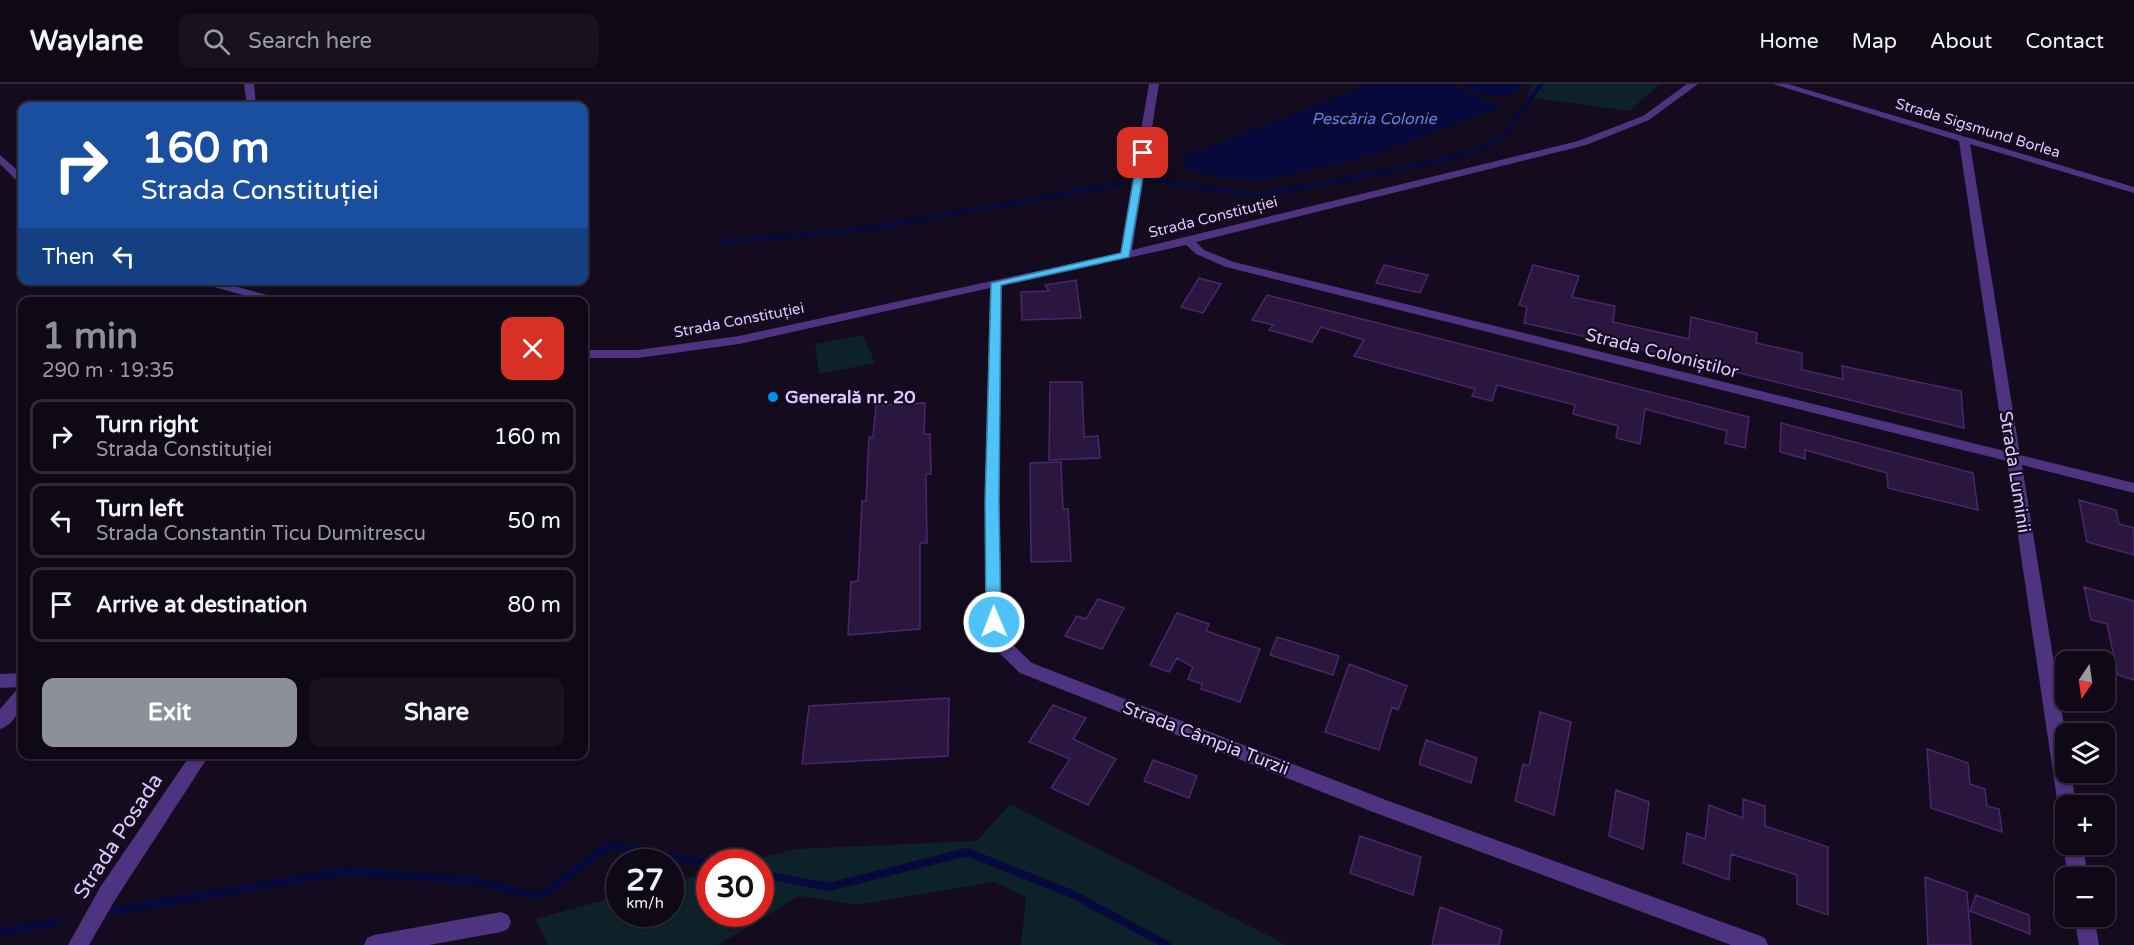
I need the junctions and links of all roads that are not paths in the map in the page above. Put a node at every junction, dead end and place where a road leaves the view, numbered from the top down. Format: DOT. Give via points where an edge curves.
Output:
graph roads {
  1 [pos="249,84"];
  2 [pos="1154,84"];
  3 [pos="1692,84"];
  4 [pos="1778,84"];
  5 [pos="251,102"];
  6 [pos="1964,139"];
  7 [pos="0,158"];
  8 [pos="18,176"];
  9 [pos="2134,190"];
  10 [pos="1188,241"];
  11 [pos="1125,255"];
  12 [pos="996,283"];
  13 [pos="228,285"];
  14 [pos="270,297"];
  15 [pos="588,354"];
  16 [pos="2013,458"];
  17 [pos="2134,488"];
  18 [pos="18,680"];
  19 [pos="0,681"];
  20 [pos="18,698"];
  21 [pos="0,722"];
  22 [pos="198,759"];
  23 [pos="2065,795"];
  24 [pos="501,922"];
  25 [pos="2086,927"];
  26 [pos="78,945"];
  27 [pos="375,945"];
  28 [pos="1758,945"];
  29 [pos="2089,945"];
  1 -- 5 [label="street"];
  2 -- 11 [label="street"];
  3 -- 10 [label="street, Strada Constituției" via="1646,118 1582,143"];
  4 -- 6 [label="street, Strada Sigsmund Borlea"];
  6 -- 9 [label="street, Strada Sigsmund Borlea"];
  6 -- 16 [label="street, Strada Luminii"];
  7 -- 8 [label="street"];
  10 -- 11 [label="street, Strada Constituției"];
  10 -- 16 [label="street, Strada Coloniștilor" via="1200,252 1230,265"];
  11 -- 12 [label="street, Strada Constituției"];
  12 -- 15 [label="street, Strada Constituției" via="739,340 638,354"];
  12 -- 28 [label="street, Strada Câmpia Turzii" via="994,622 1003,646 1026,668 1391,810"];
  13 -- 14 [label="street"];
  16 -- 17 [label="street, Strada Coloniștilor"];
  16 -- 23 [label="street, Strada Luminii"];
  18 -- 19 [label="street"];
  20 -- 21 [label="street"];
  22 -- 26 [label="street, Strada Posada"];
  24 -- 27 [label="street"];
  25 -- 29 [label="street"];
}
